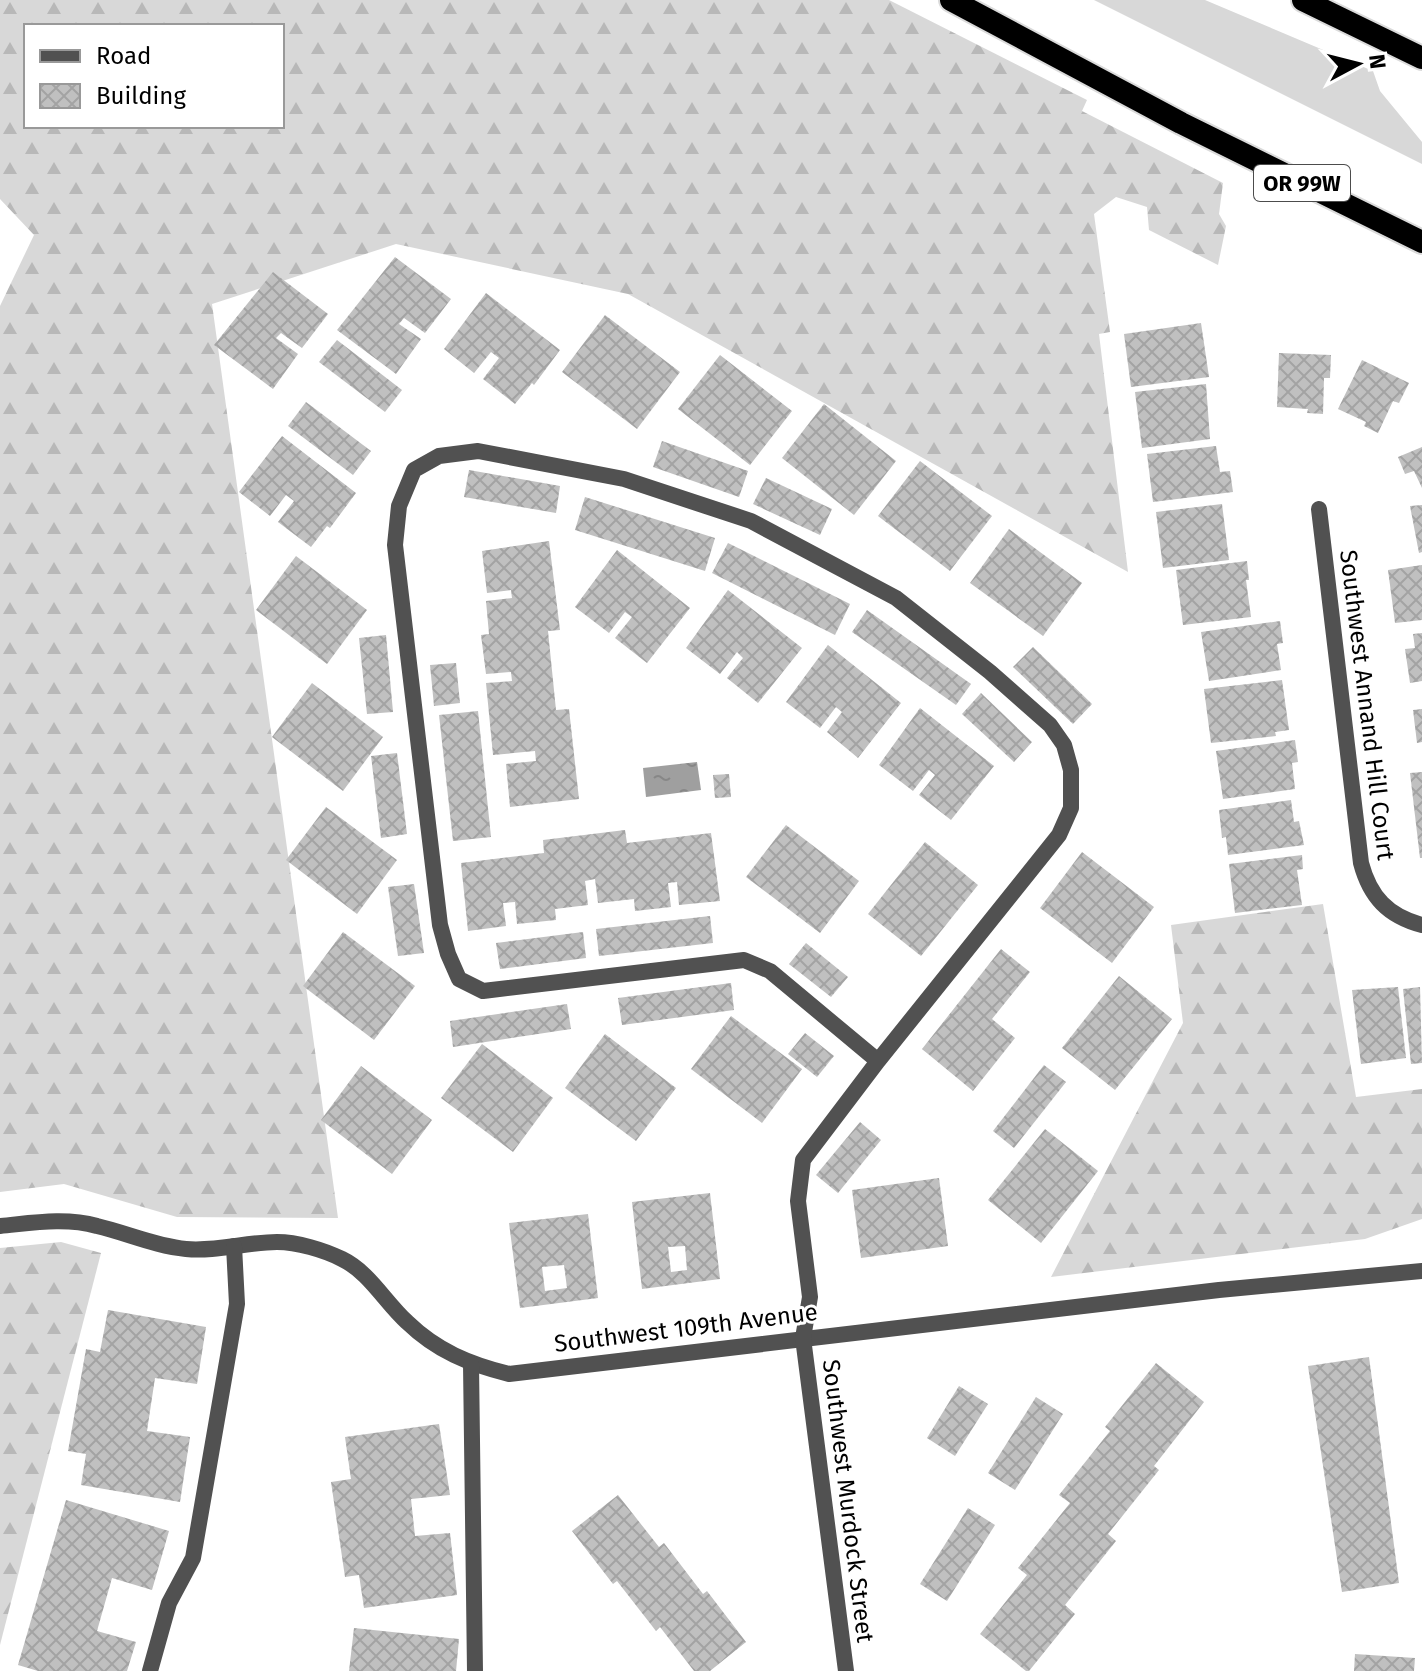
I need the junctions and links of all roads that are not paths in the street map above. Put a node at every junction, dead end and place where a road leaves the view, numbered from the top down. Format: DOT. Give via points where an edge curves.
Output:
graph roads {
  1 [pos="951,0"];
  2 [pos="1303,0"];
  3 [pos="1422,58"];
  4 [pos="1422,242"];
  5 [pos="1319,509"];
  6 [pos="1422,925"];
  7 [pos="878,1061"];
  8 [pos="0,1226"];
  9 [pos="234,1246"];
  10 [pos="1422,1271"];
  11 [pos="803,1338"];
  12 [pos="471,1364"];
  13 [pos="150,1671"];
  14 [pos="475,1671"];
  15 [pos="846,1671"];
  1 -- 4 [label="highway, OR 99W" via="1181,123"];
  2 -- 3 [label="highway"];
  5 -- 6 [label="street, Southwest Annand Hill Court" via="1361,863 1372,893 1386,909"];
  7 -- 7 [label="street, Southwest Murdock Street" via="770,971 744,960 483,991 459,979 440,925 395,545 399,506 414,470 439,456 478,451 624,479 751,521 896,598 1050,725 1064,745 1071,770 1071,808 1059,835"];
  7 -- 11 [label="street, Southwest Murdock Street" via="803,1160 798,1201 810,1297"];
  8 -- 9 [label="street, Southwest 109th Avenue" via="70,1221 187,1249"];
  9 -- 12 [label="street, Southwest 109th Avenue" via="279,1242 343,1259 436,1348"];
  9 -- 13 [label="street" via="237,1304 193,1558 169,1603"];
  10 -- 11 [label="street, Southwest 109th Avenue"];
  11 -- 12 [label="street, Southwest 109th Avenue" via="509,1374"];
  11 -- 15 [label="street, Southwest Murdock Street"];
  12 -- 14 [label="street"];
}
